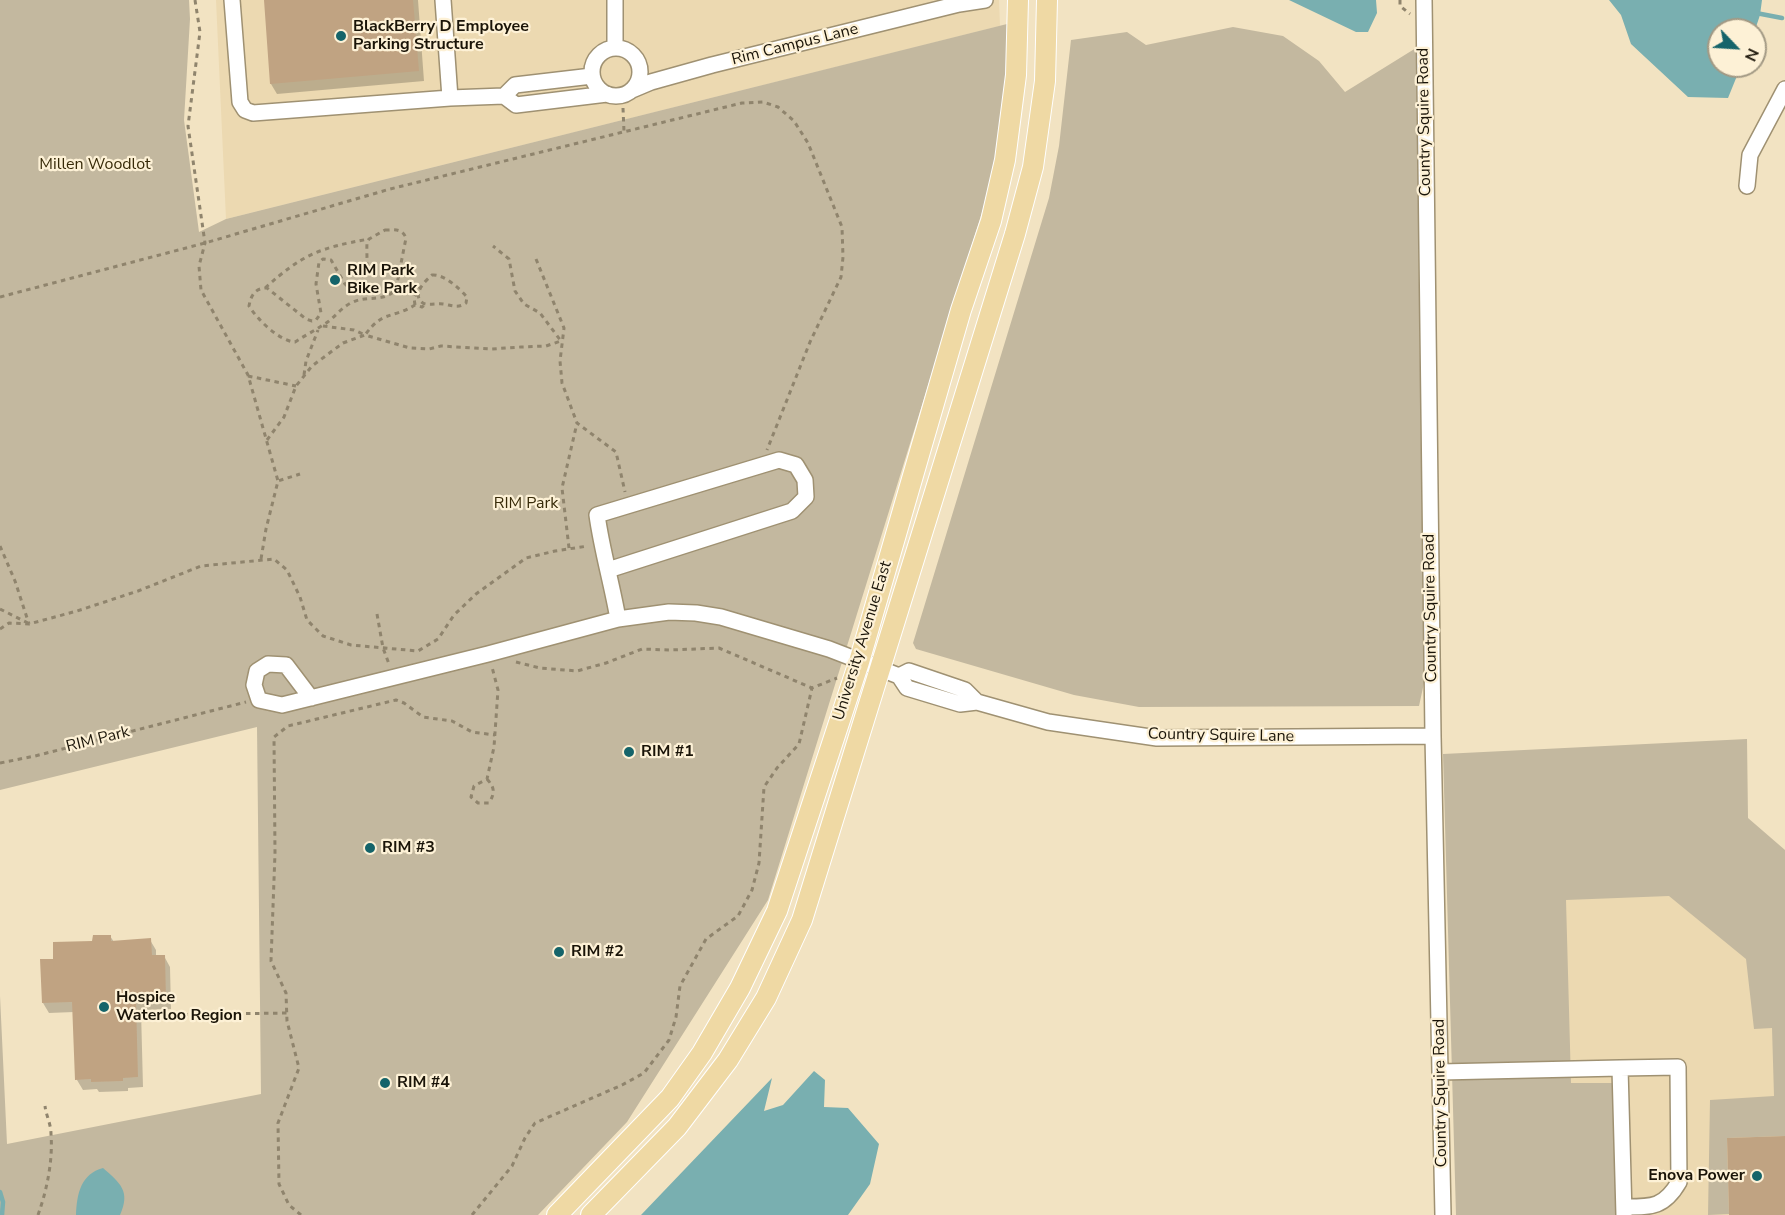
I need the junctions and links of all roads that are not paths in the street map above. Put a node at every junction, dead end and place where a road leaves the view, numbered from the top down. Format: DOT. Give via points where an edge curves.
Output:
graph roads {
  1 [pos="232,0"];
  2 [pos="443,0"];
  3 [pos="985,0"];
  4 [pos="1018,0"];
  5 [pos="1047,0"];
  6 [pos="1424,0"];
  7 [pos="614,2"];
  8 [pos="959,2"];
  9 [pos="615,48"];
  10 [pos="592,76"];
  11 [pos="1785,89"];
  12 [pos="632,90"];
  13 [pos="607,94"];
  14 [pos="504,96"];
  15 [pos="450,98"];
  16 [pos="1747,186"];
  17 [pos="608,570"];
  18 [pos="618,619"];
  19 [pos="857,666"];
  20 [pos="889,673"];
  21 [pos="311,698"];
  22 [pos="1433,736"];
  23 [pos="1620,1068"];
  24 [pos="1440,1072"];
  25 [pos="1624,1211"];
  26 [pos="557,1215"];
  27 [pos="591,1215"];
  28 [pos="1443,1215"];
  1 -- 15 [label="street" via="240,102 245,110 253,113"];
  2 -- 15 [label="street"];
  3 -- 8 [label="street, Rim Campus Lane"];
  4 -- 19 [label="main road, University Avenue East" via="1016,75 1005,160 991,221 961,310"];
  5 -- 20 [label="main road, University Avenue East" via="1046,81 1033,167"];
  6 -- 22 [label="street, Country Squire Road"];
  7 -- 9 [label="street"];
  8 -- 12 [label="street, Rim Campus Lane" via="712,65"];
  9 -- 10 [label="street" via="600,54"];
  9 -- 12 [label="street" via="627,50 638,63 640,74"];
  10 -- 13 [label="street"];
  10 -- 14 [label="street" via="515,85"];
  11 -- 16 [label="street" via="1750,155"];
  12 -- 13 [label="street" via="620,95"];
  13 -- 14 [label="street" via="516,105"];
  14 -- 15 [label="street"];
  17 -- 17 [label="street" via="792,511 806,497 805,480 796,465 779,460 597,515"];
  17 -- 18 [label="street"];
  18 -- 19 [label="street" via="669,612 721,617 829,649"];
  18 -- 21 [label="street"];
  19 -- 20 [label="street, Country Squire Lane"];
  19 -- 26 [label="main road, University Avenue East" via="777,911 740,988 670,1098"];
  20 -- 22 [label="street, Country Squire Lane" via="909,671 965,690 977,702 1048,722 1157,738"];
  20 -- 27 [label="main road, University Avenue East" via="802,920 766,998 728,1060 677,1127"];
  21 -- 21 [label="street" via="282,705 259,700 254,685 257,671 268,664 286,665"];
  22 -- 24 [label="street, Country Squire Road"];
  23 -- 24 [label="street"];
  23 -- 25 [label="street"];
  23 -- 25 [label="street" via="1678,1067 1679,1182 1656,1206"];
  24 -- 28 [label="street, Country Squire Road"];
}
